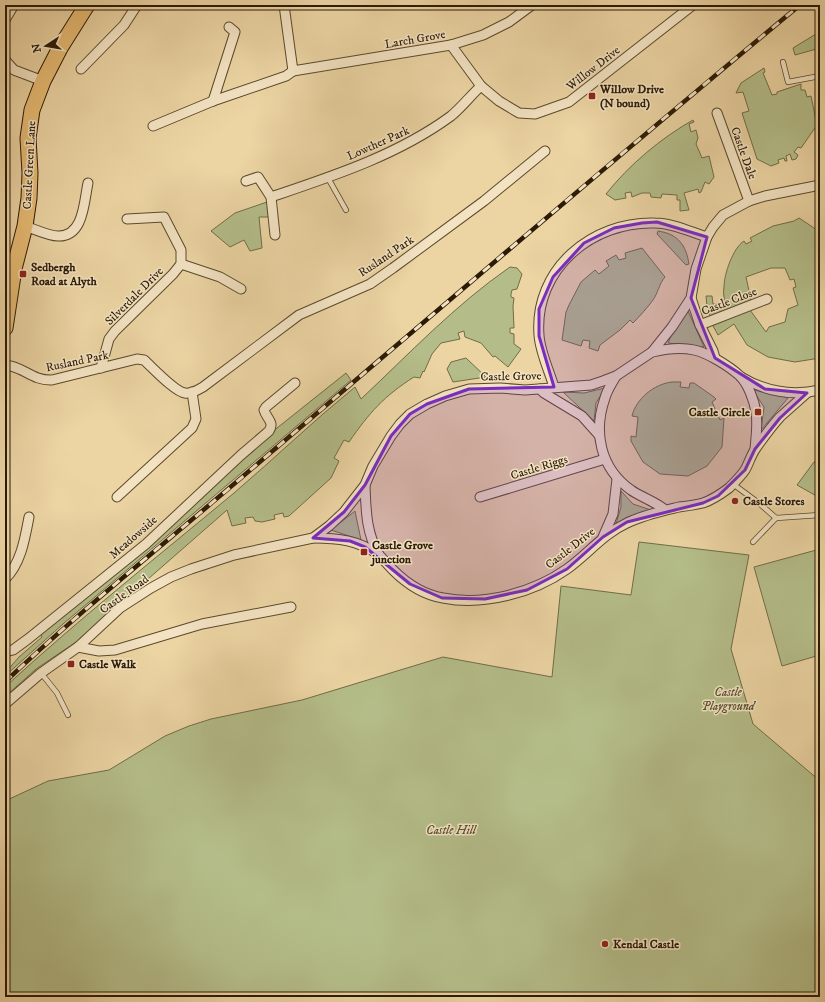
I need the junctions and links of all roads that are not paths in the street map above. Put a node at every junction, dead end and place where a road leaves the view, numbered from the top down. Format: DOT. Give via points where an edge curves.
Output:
graph roads {
  1 [pos="14,5"];
  2 [pos="87,5"];
  3 [pos="137,5"];
  4 [pos="284,5"];
  5 [pos="532,5"];
  6 [pos="693,5"];
  7 [pos="5,20"];
  8 [pos="229,28"];
  9 [pos="451,45"];
  10 [pos="5,60"];
  11 [pos="783,62"];
  12 [pos="82,69"];
  13 [pos="293,71"];
  14 [pos="820,76"];
  15 [pos="43,81"];
  16 [pos="481,86"];
  17 [pos="213,101"];
  18 [pos="717,113"];
  19 [pos="153,126"];
  20 [pos="545,152"];
  21 [pos="328,178"];
  22 [pos="246,182"];
  23 [pos="88,183"];
  24 [pos="820,185"];
  25 [pos="271,197"];
  26 [pos="749,202"];
  27 [pos="346,210"];
  28 [pos="127,218"];
  29 [pos="25,226"];
  30 [pos="274,235"];
  31 [pos="707,237"];
  32 [pos="181,264"];
  33 [pos="241,289"];
  34 [pos="691,298"];
  35 [pos="767,299"];
  36 [pos="6,318"];
  37 [pos="700,325"];
  38 [pos="652,352"];
  39 [pos="715,358"];
  40 [pos="5,365"];
  41 [pos="101,368"];
  42 [pos="616,376"];
  43 [pos="740,376"];
  44 [pos="295,383"];
  45 [pos="554,387"];
  46 [pos="540,389"];
  47 [pos="820,390"];
  48 [pos="192,392"];
  49 [pos="807,393"];
  50 [pos="599,435"];
  51 [pos="755,449"];
  52 [pos="605,460"];
  53 [pos="617,479"];
  54 [pos="732,484"];
  55 [pos="365,485"];
  56 [pos="117,497"];
  57 [pos="480,497"];
  58 [pos="665,510"];
  59 [pos="820,515"];
  60 [pos="30,517"];
  61 [pos="776,518"];
  62 [pos="603,537"];
  63 [pos="313,538"];
  64 [pos="753,542"];
  65 [pos="280,545"];
  66 [pos="379,555"];
  67 [pos="5,579"];
  68 [pos="291,607"];
  69 [pos="78,647"];
  70 [pos="5,652"];
  71 [pos="41,672"];
  72 [pos="5,704"];
  73 [pos="68,715"];
  1 -- 7 [label="street"];
  2 -- 15 [label="highway, Castle Green Lane"];
  3 -- 12 [label="street" via="124,25"];
  4 -- 13 [label="street"];
  5 -- 9 [label="street, Larch Grove" via="510,22 483,35"];
  6 -- 16 [label="street, Willow Drive" via="569,102 536,114 519,113"];
  8 -- 17 [label="street" via="235,32"];
  9 -- 13 [label="street, Larch Grove"];
  9 -- 16 [label="street, Willow Drive"];
  10 -- 15 [label="street" via="14,70"];
  11 -- 14 [label="lane" via="788,82"];
  13 -- 17 [label="street, Larch Grove" via="286,76"];
  15 -- 29 [label="highway, Castle Green Lane" via="32,110 28,138 30,173"];
  16 -- 21 [label="street, Lowther Park" via="452,115 416,139"];
  17 -- 19 [label="street, Larch Grove"];
  18 -- 26 [label="street, Castle Dale"];
  20 -- 48 [label="street, Rusland Park" via="484,201 370,284 299,315 203,387"];
  21 -- 25 [label="street, Lowther Park"];
  21 -- 27 [label="lane"];
  22 -- 25 [label="street" via="258,177"];
  23 -- 29 [label="street" via="80,221 74,231 56,236"];
  24 -- 26 [label="street, Castle Grove" via="765,196"];
  25 -- 30 [label="street"];
  26 -- 31 [label="street, Castle Grove" via="723,215"];
  28 -- 32 [label="street, Silverdale Drive" via="164,217 181,250"];
  29 -- 36 [label="highway, Castle Green Lane" via="14,269"];
  31 -- 34 [label="street, Castle Grove" via="696,269"];
  31 -- 45 [label="street" via="657,222 642,223 597,234 564,261 543,294 539,309 538,336"];
  32 -- 33 [label="street, Silverdale Drive" via="220,277"];
  32 -- 41 [label="street, Silverdale Drive" via="115,331 109,339"];
  34 -- 37 [label="street, Castle Grove"];
  34 -- 38 [label="street, Castle Grove"];
  35 -- 37 [label="street, Castle Close"];
  37 -- 39 [label="street"];
  38 -- 39 [label="street" via="695,350"];
  38 -- 42 [label="street, Castle Grove"];
  39 -- 43 [label="street"];
  40 -- 41 [label="street, Rusland Park" via="12,365 45,381"];
  41 -- 48 [label="street, Rusland Park" via="144,360 178,391"];
  42 -- 45 [label="street, Castle Grove" via="591,385"];
  42 -- 50 [label="street" via="605,396"];
  43 -- 49 [label="street, Castle Drive" via="765,389 785,393"];
  43 -- 51 [label="street" via="756,412"];
  44 -- 70 [label="street, Meadowside" via="264,410 272,424 270,431 146,544 28,639 13,650"];
  45 -- 46 [label="street, Castle Grove"];
  46 -- 50 [label="street" via="582,416"];
  46 -- 55 [label="street, Castle Grove" via="469,389 427,404 410,414 400,424 373,466"];
  47 -- 49 [label="street, Castle Drive"];
  48 -- 56 [label="street" via="196,419 192,428"];
  49 -- 51 [label="street, Castle Drive" via="780,418"];
  50 -- 52 [label="street"];
  51 -- 54 [label="street, Castle Drive" via="745,470"];
  52 -- 53 [label="street"];
  52 -- 57 [label="street, Castle Riggs"];
  53 -- 58 [label="street"];
  53 -- 62 [label="street" via="613,514"];
  54 -- 58 [label="street, Castle Drive" via="718,496 703,503"];
  54 -- 61 [label="lane"];
  55 -- 63 [label="street, Castle Grove" via="344,512"];
  55 -- 66 [label="street, Castle Grove" via="368,531"];
  58 -- 62 [label="street, Castle Drive" via="628,522"];
  59 -- 61 [label="lane"];
  60 -- 67 [label="street" via="19,557"];
  61 -- 64 [label="lane"];
  62 -- 66 [label="street, Castle Drive" via="567,569 548,581 527,590 485,599 458,600 426,593 406,581"];
  63 -- 65 [label="street, Castle Grove"];
  63 -- 66 [label="street, Castle Drive" via="350,541"];
  65 -- 69 [label="street, Castle Road" via="234,555 171,577 120,608"];
  68 -- 69 [label="street" via="202,624 115,650 100,651"];
  69 -- 71 [label="street, Castle Road"];
  71 -- 72 [label="street, Castle Road"];
  71 -- 73 [label="lane" via="57,693"];
}
